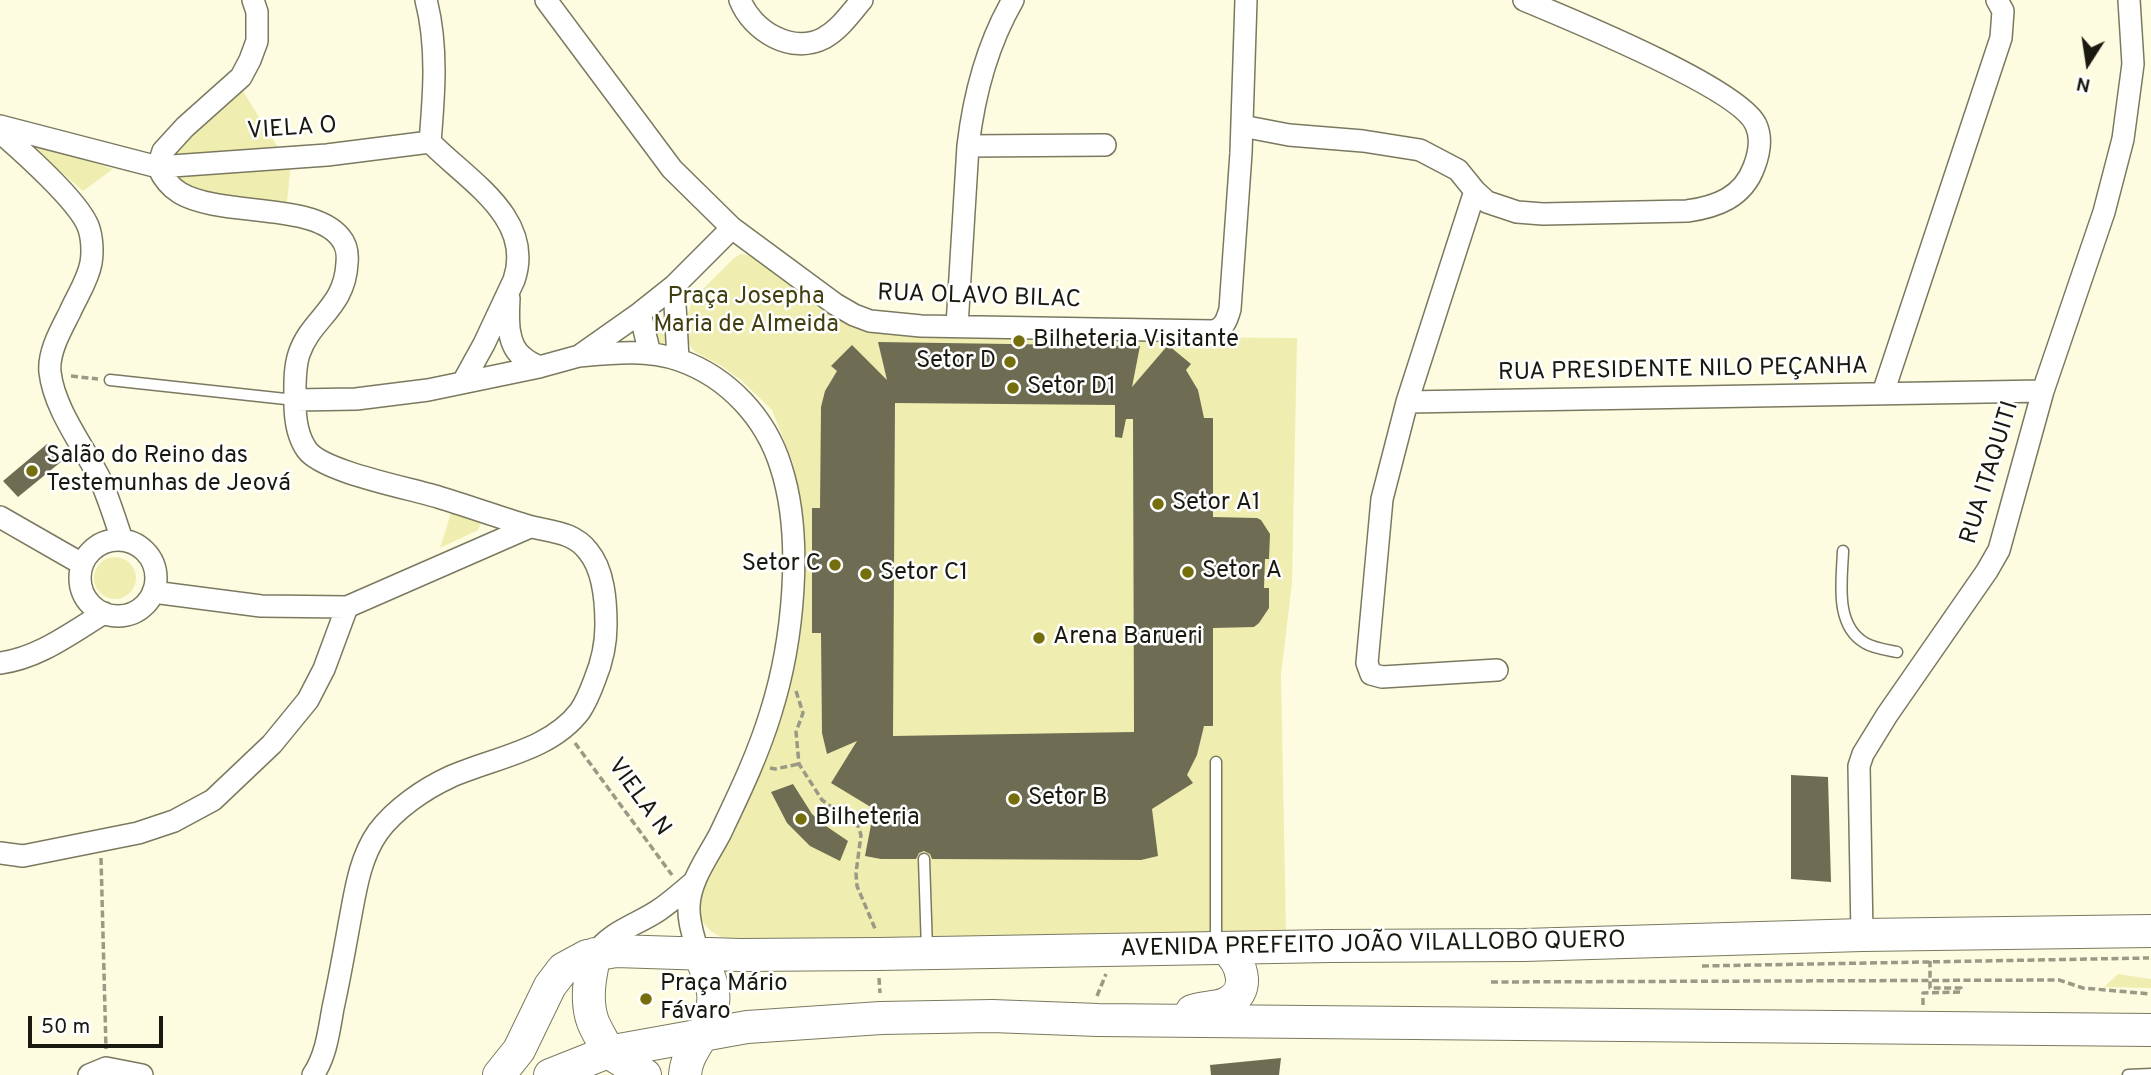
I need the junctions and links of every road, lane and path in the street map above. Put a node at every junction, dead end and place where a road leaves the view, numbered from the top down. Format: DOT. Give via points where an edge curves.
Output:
graph roads {
  1 [pos="253,0"];
  2 [pos="426,0"];
  3 [pos="546,0"];
  4 [pos="740,0"];
  5 [pos="862,0"];
  6 [pos="1013,0"];
  7 [pos="1246,0"];
  8 [pos="1524,0"];
  9 [pos="1997,0"];
  10 [pos="2129,0"];
  11 [pos="0,126"];
  12 [pos="1242,126"];
  13 [pos="0,132"];
  14 [pos="430,142"];
  15 [pos="1105,145"];
  16 [pos="968,146"];
  17 [pos="158,167"];
  18 [pos="1475,191"];
  19 [pos="732,228"];
  20 [pos="674,286"];
  21 [pos="510,289"];
  22 [pos="640,313"];
  23 [pos="957,327"];
  24 [pos="650,354"];
  25 [pos="579,356"];
  26 [pos="678,359"];
  27 [pos="539,366"];
  28 [pos="50,374"];
  29 [pos="110,380"];
  30 [pos="463,382"];
  31 [pos="2043,391"];
  32 [pos="1883,393"];
  33 [pos="295,400"];
  34 [pos="1407,402"];
  35 [pos="0,517"];
  36 [pos="530,527"];
  37 [pos="121,540"];
  38 [pos="1843,551"];
  39 [pos="82,564"];
  40 [pos="153,592"];
  41 [pos="347,607"];
  42 [pos="104,613"];
  43 [pos="0,663"];
  44 [pos="1903,665"];
  45 [pos="1497,670"];
  46 [pos="778,686"];
  47 [pos="563,727"];
  48 [pos="1216,762"];
  49 [pos="799,764"];
  50 [pos="775,769"];
  51 [pos="101,842"];
  52 [pos="0,853"];
  53 [pos="924,859"];
  54 [pos="689,886"];
  55 [pos="2151,931"];
  56 [pos="1862,935"];
  57 [pos="1221,948"];
  58 [pos="1930,948"];
  59 [pos="698,953"];
  60 [pos="927,953"];
  61 [pos="595,954"];
  62 [pos="2151,957"];
  63 [pos="878,964"];
  64 [pos="1692,966"];
  65 [pos="1930,981"];
  66 [pos="1491,982"];
  67 [pos="880,993"];
  68 [pos="2151,994"];
  69 [pos="1175,1021"];
  70 [pos="1922,1028"];
  71 [pos="2151,1030"];
  72 [pos="704,1033"];
  73 [pos="606,1064"];
  74 [pos="505,1069"];
  75 [pos="97,1071"];
  76 [pos="2151,1074"];
  77 [pos="142,1075"];
  78 [pos="313,1075"];
  79 [pos="550,1075"];
  80 [pos="645,1075"];
  81 [pos="685,1075"];
  82 [pos="2128,1075"];
  1 -- 17 [label="street" via="257,41 241,76 163,151"];
  2 -- 14 [label="street" via="434,50"];
  3 -- 19 [label="street, RUA OLAVO BILAC" via="672,169"];
  4 -- 5 [label="street" via="756,25 773,38 791,43 822,39"];
  6 -- 16 [label="street" via="987,54"];
  7 -- 12 [label="street"];
  8 -- 18 [label="street" via="1723,94 1745,109 1756,125 1758,154 1746,183 1734,195 1687,211 1517,212 1487,202"];
  9 -- 32 [label="street, RUA PRESIDENTE NILO PEÇANHA" via="2003,11 2001,38"];
  10 -- 31 [label="street, RUA ITAQUITI" via="2133,64 2123,139 2104,212"];
  11 -- 17 [label="street, VIELA O"];
  12 -- 18 [label="street" via="1420,150 1458,170"];
  12 -- 23 [label="street, RUA OLAVO BILAC" via="1230,309 1218,330"];
  13 -- 28 [label="street" via="74,204 91,236 92,262 61,329"];
  14 -- 17 [label="street, VIELA O" via="327,155"];
  14 -- 21 [label="street" via="510,223 518,253"];
  15 -- 16 [label="street"];
  16 -- 23 [label="street"];
  17 -- 33 [label="street" via="181,194 323,223 347,246 346,280 338,298 299,353"];
  18 -- 34 [label="street"];
  19 -- 20 [label="street"];
  19 -- 23 [label="street, RUA OLAVO BILAC" via="854,315 891,324"];
  20 -- 22 [label="street"];
  20 -- 26 [label="street"];
  21 -- 27 [label="street" via="512,341 523,358"];
  21 -- 30 [label="street"];
  22 -- 24 [label="street"];
  22 -- 25 [label="street"];
  24 -- 25 [label="street"];
  24 -- 26 [label="street"];
  25 -- 27 [label="street"];
  26 -- 46 [label="street" via="725,384 748,407 766,431 781,467 793,538 792,601"];
  27 -- 30 [label="street"];
  28 -- 29 [label="path"];
  28 -- 37 [label="street" via="60,405 100,479"];
  29 -- 33 [label="lane"];
  30 -- 33 [label="street" via="356,398"];
  31 -- 32 [label="street"];
  31 -- 44 [label="street, RUA ITAQUITI" via="1999,550 1987,571"];
  32 -- 34 [label="street, RUA PRESIDENTE NILO PEÇANHA"];
  33 -- 36 [label="street" via="295,423 301,438 307,451 320,460"];
  34 -- 45 [label="street" via="1380,509 1367,663 1371,674 1382,677"];
  35 -- 39 [label="street"];
  36 -- 41 [label="street"];
  36 -- 47 [label="street" via="567,535 588,550 606,606 606,632 592,690"];
  37 -- 39 [label="street" via="98,545"];
  37 -- 40 [label="street" via="133,542 151,558 156,581"];
  38 -- 44 [label="lane" via="1842,598 1847,625 1865,643"];
  39 -- 42 [label="street" via="79,577 86,598"];
  40 -- 41 [label="street" via="261,606"];
  40 -- 42 [label="street" via="128,615"];
  41 -- 51 [label="street" via="308,700 243,773 213,800 174,821"];
  42 -- 43 [label="street" via="42,650"];
  44 -- 56 [label="street, RUA ITAQUITI" via="1859,766"];
  46 -- 49 [label="path" via="794,689 799,697 803,713 796,732"];
  46 -- 54 [label="street" via="760,746 729,815"];
  47 -- 54 [label="path, VIELA N"];
  47 -- 78 [label="street" via="542,741 448,778 393,815 377,833 357,882 328,1038"];
  48 -- 57 [label="lane"];
  49 -- 50 [label="path"];
  49 -- 63 [label="path" via="822,800 858,826 856,873 877,933"];
  51 -- 52 [label="street" via="23,856"];
  51 -- 75 [label="path"];
  53 -- 60 [label="lane"];
  54 -- 59 [label="street" via="690,921"];
  54 -- 61 [label="street" via="612,936"];
  55 -- 58 [label="main road, AVENIDA PREFEITO JOÃO VILALLOBO QUERO"];
  56 -- 57 [label="main road, AVENIDA PREFEITO JOÃO VILALLOBO QUERO"];
  56 -- 58 [label="main road, AVENIDA PREFEITO JOÃO VILALLOBO QUERO"];
  57 -- 60 [label="main road, AVENIDA PREFEITO JOÃO VILALLOBO QUERO"];
  57 -- 69 [label="main road" via="1241,967 1237,994 1226,1003 1196,1009"];
  58 -- 62 [label="path"];
  58 -- 64 [label="path"];
  58 -- 65 [label="path"];
  59 -- 61 [label="main road, AVENIDA PREFEITO JOÃO VILALLOBO QUERO"];
  59 -- 63 [label="main road, AVENIDA PREFEITO JOÃO VILALLOBO QUERO"];
  59 -- 72 [label="main road" via="713,992"];
  60 -- 63 [label="main road, AVENIDA PREFEITO JOÃO VILALLOBO QUERO"];
  61 -- 73 [label="main road" via="590,1012"];
  61 -- 74 [label="main road" via="570,964 557,977"];
  63 -- 67 [label="path"];
  65 -- 66 [label="path"];
  65 -- 68 [label="path" via="2059,980 2083,988"];
  65 -- 70 [label="path" via="1930,988 1961,988 1960,992 1923,993"];
  69 -- 70 [label="main road"];
  69 -- 72 [label="main road" via="881,1017"];
  70 -- 71 [label="main road"];
  72 -- 73 [label="main road"];
  72 -- 81 [label="main road" via="688,1057"];
  73 -- 79 [label="main road"];
  73 -- 80 [label="main road"];
  75 -- 77 [label="street"];
  76 -- 82 [label="lane"];
}
